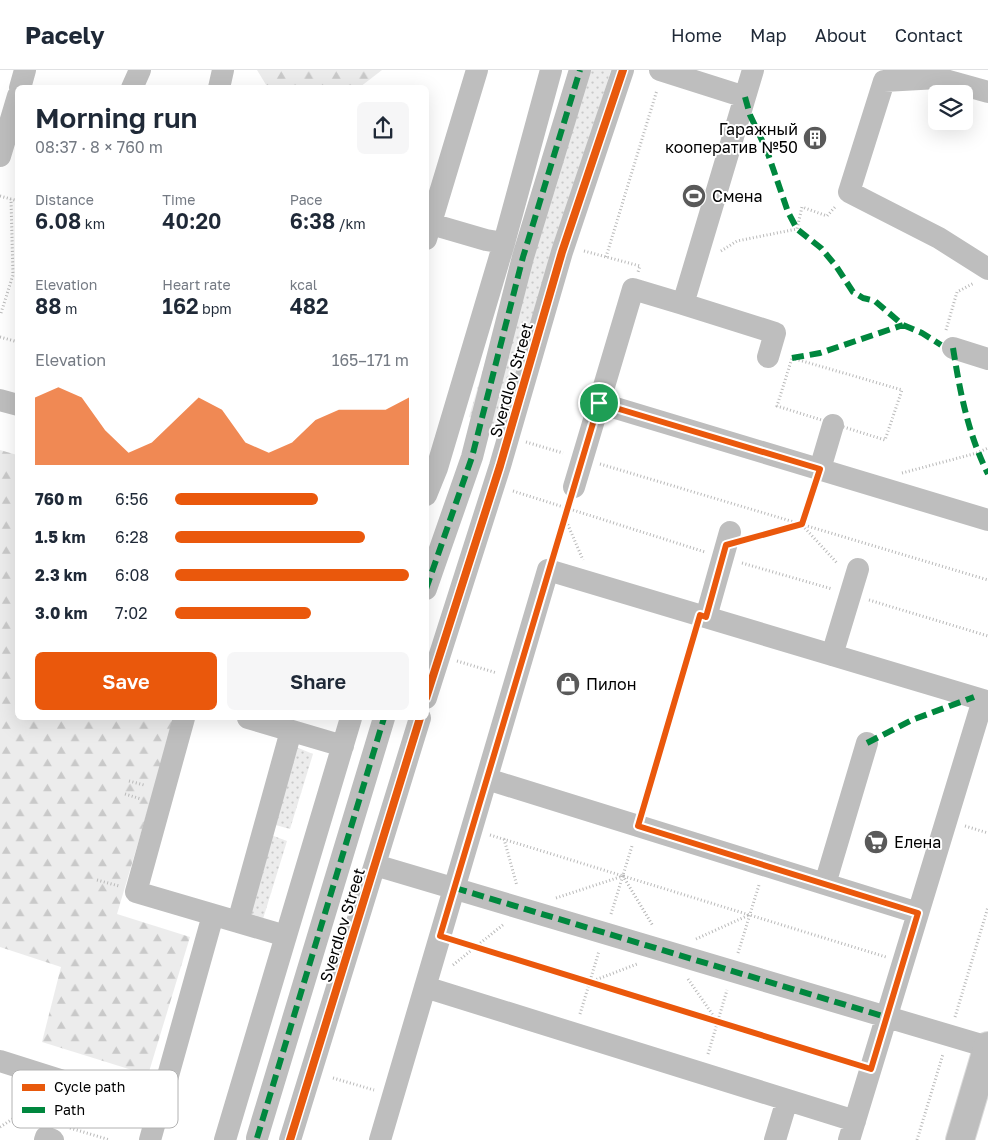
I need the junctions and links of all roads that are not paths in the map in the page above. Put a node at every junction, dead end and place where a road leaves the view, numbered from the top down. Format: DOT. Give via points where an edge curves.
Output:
graph roads {
  1 [pos="25,70"];
  2 [pos="140,70"];
  3 [pos="223,70"];
  4 [pos="477,70"];
  5 [pos="551,70"];
  6 [pos="580,70"];
  7 [pos="624,70"];
  8 [pos="662,70"];
  9 [pos="753,70"];
  10 [pos="21,85"];
  11 [pos="133,85"];
  12 [pos="220,85"];
  13 [pos="0,92"];
  14 [pos="988,92"];
  15 [pos="15,96"];
  16 [pos="745,97"];
  17 [pos="15,104"];
  18 [pos="0,156"];
  19 [pos="429,229"];
  20 [pos="429,232"];
  21 [pos="504,243"];
  22 [pos="984,274"];
  23 [pos="684,304"];
  24 [pos="953,348"];
  25 [pos="768,357"];
  26 [pos="988,359"];
  27 [pos="0,400"];
  28 [pos="599,403"];
  29 [pos="15,404"];
  30 [pos="833,424"];
  31 [pos="820,469"];
  32 [pos="574,487"];
  33 [pos="429,488"];
  34 [pos="988,520"];
  35 [pos="728,538"];
  36 [pos="856,575"];
  37 [pos="429,580"];
  38 [pos="703,616"];
  39 [pos="832,655"];
  40 [pos="429,688"];
  41 [pos="183,720"];
  42 [pos="258,720"];
  43 [pos="350,720"];
  44 [pos="383,720"];
  45 [pos="419,720"];
  46 [pos="279,724"];
  47 [pos="867,743"];
  48 [pos="342,746"];
  49 [pos="487,779"];
  50 [pos="375,864"];
  51 [pos="825,884"];
  52 [pos="454,888"];
  53 [pos="918,913"];
  54 [pos="213,915"];
  55 [pos="238,922"];
  56 [pos="286,936"];
  57 [pos="425,987"];
  58 [pos="886,1017"];
  59 [pos="988,1047"];
  60 [pos="0,1061"];
  61 [pos="28,1070"];
  62 [pos="170,1070"];
  63 [pos="787,1100"];
  64 [pos="852,1131"];
  65 [pos="257,1138"];
  66 [pos="45,1140"];
  67 [pos="54,1140"];
  68 [pos="225,1140"];
  69 [pos="290,1140"];
  70 [pos="380,1140"];
  71 [pos="775,1140"];
  72 [pos="960,1140"];
  1 -- 10 [label="street"];
  2 -- 11 [label="street"];
  3 -- 12 [label="street"];
  4 -- 19 [label="street"];
  5 -- 21 [label="street"];
  6 -- 37 [label="street" via="524,256 472,457"];
  7 -- 40 [label="street, Sverdlov Street" via="562,252 498,472"];
  8 -- 16 [label="street"];
  9 -- 16 [label="street"];
  13 -- 15 [label="street"];
  14 -- 22 [label="street" via="938,78 884,81 849,192 939,238"];
  16 -- 23 [label="street"];
  17 -- 18 [label="street"];
  20 -- 21 [label="street"];
  21 -- 33 [label="street"];
  23 -- 25 [label="street" via="775,333"];
  23 -- 28 [label="street" via="633,289"];
  24 -- 26 [label="street"];
  27 -- 29 [label="street"];
  28 -- 31 [label="street"];
  28 -- 32 [label="street"];
  30 -- 31 [label="street"];
  31 -- 34 [label="street"];
  35 -- 38 [label="street"];
  36 -- 39 [label="street"];
  38 -- 39 [label="street"];
  38 -- 49 [label="street" via="548,570"];
  39 -- 53 [label="street" via="983,700"];
  41 -- 54 [label="street" via="136,892"];
  42 -- 46 [label="street"];
  43 -- 48 [label="street"];
  44 -- 65 [label="street"];
  45 -- 50 [label="street, Sverdlov Street"];
  46 -- 48 [label="street"];
  46 -- 55 [label="street"];
  47 -- 51 [label="street"];
  48 -- 56 [label="street"];
  49 -- 51 [label="street"];
  49 -- 52 [label="street"];
  50 -- 52 [label="street"];
  50 -- 69 [label="street, Sverdlov Street"];
  51 -- 53 [label="street"];
  52 -- 57 [label="street"];
  52 -- 58 [label="street"];
  53 -- 58 [label="street"];
  54 -- 55 [label="street"];
  54 -- 62 [label="street"];
  55 -- 56 [label="street"];
  56 -- 68 [label="street"];
  57 -- 63 [label="street"];
  57 -- 70 [label="street"];
  58 -- 59 [label="street"];
  58 -- 64 [label="street"];
  59 -- 72 [label="main road"];
  60 -- 61 [label="street"];
  63 -- 64 [label="street"];
  63 -- 71 [label="street"];
  66 -- 67 [label="street"];
}
